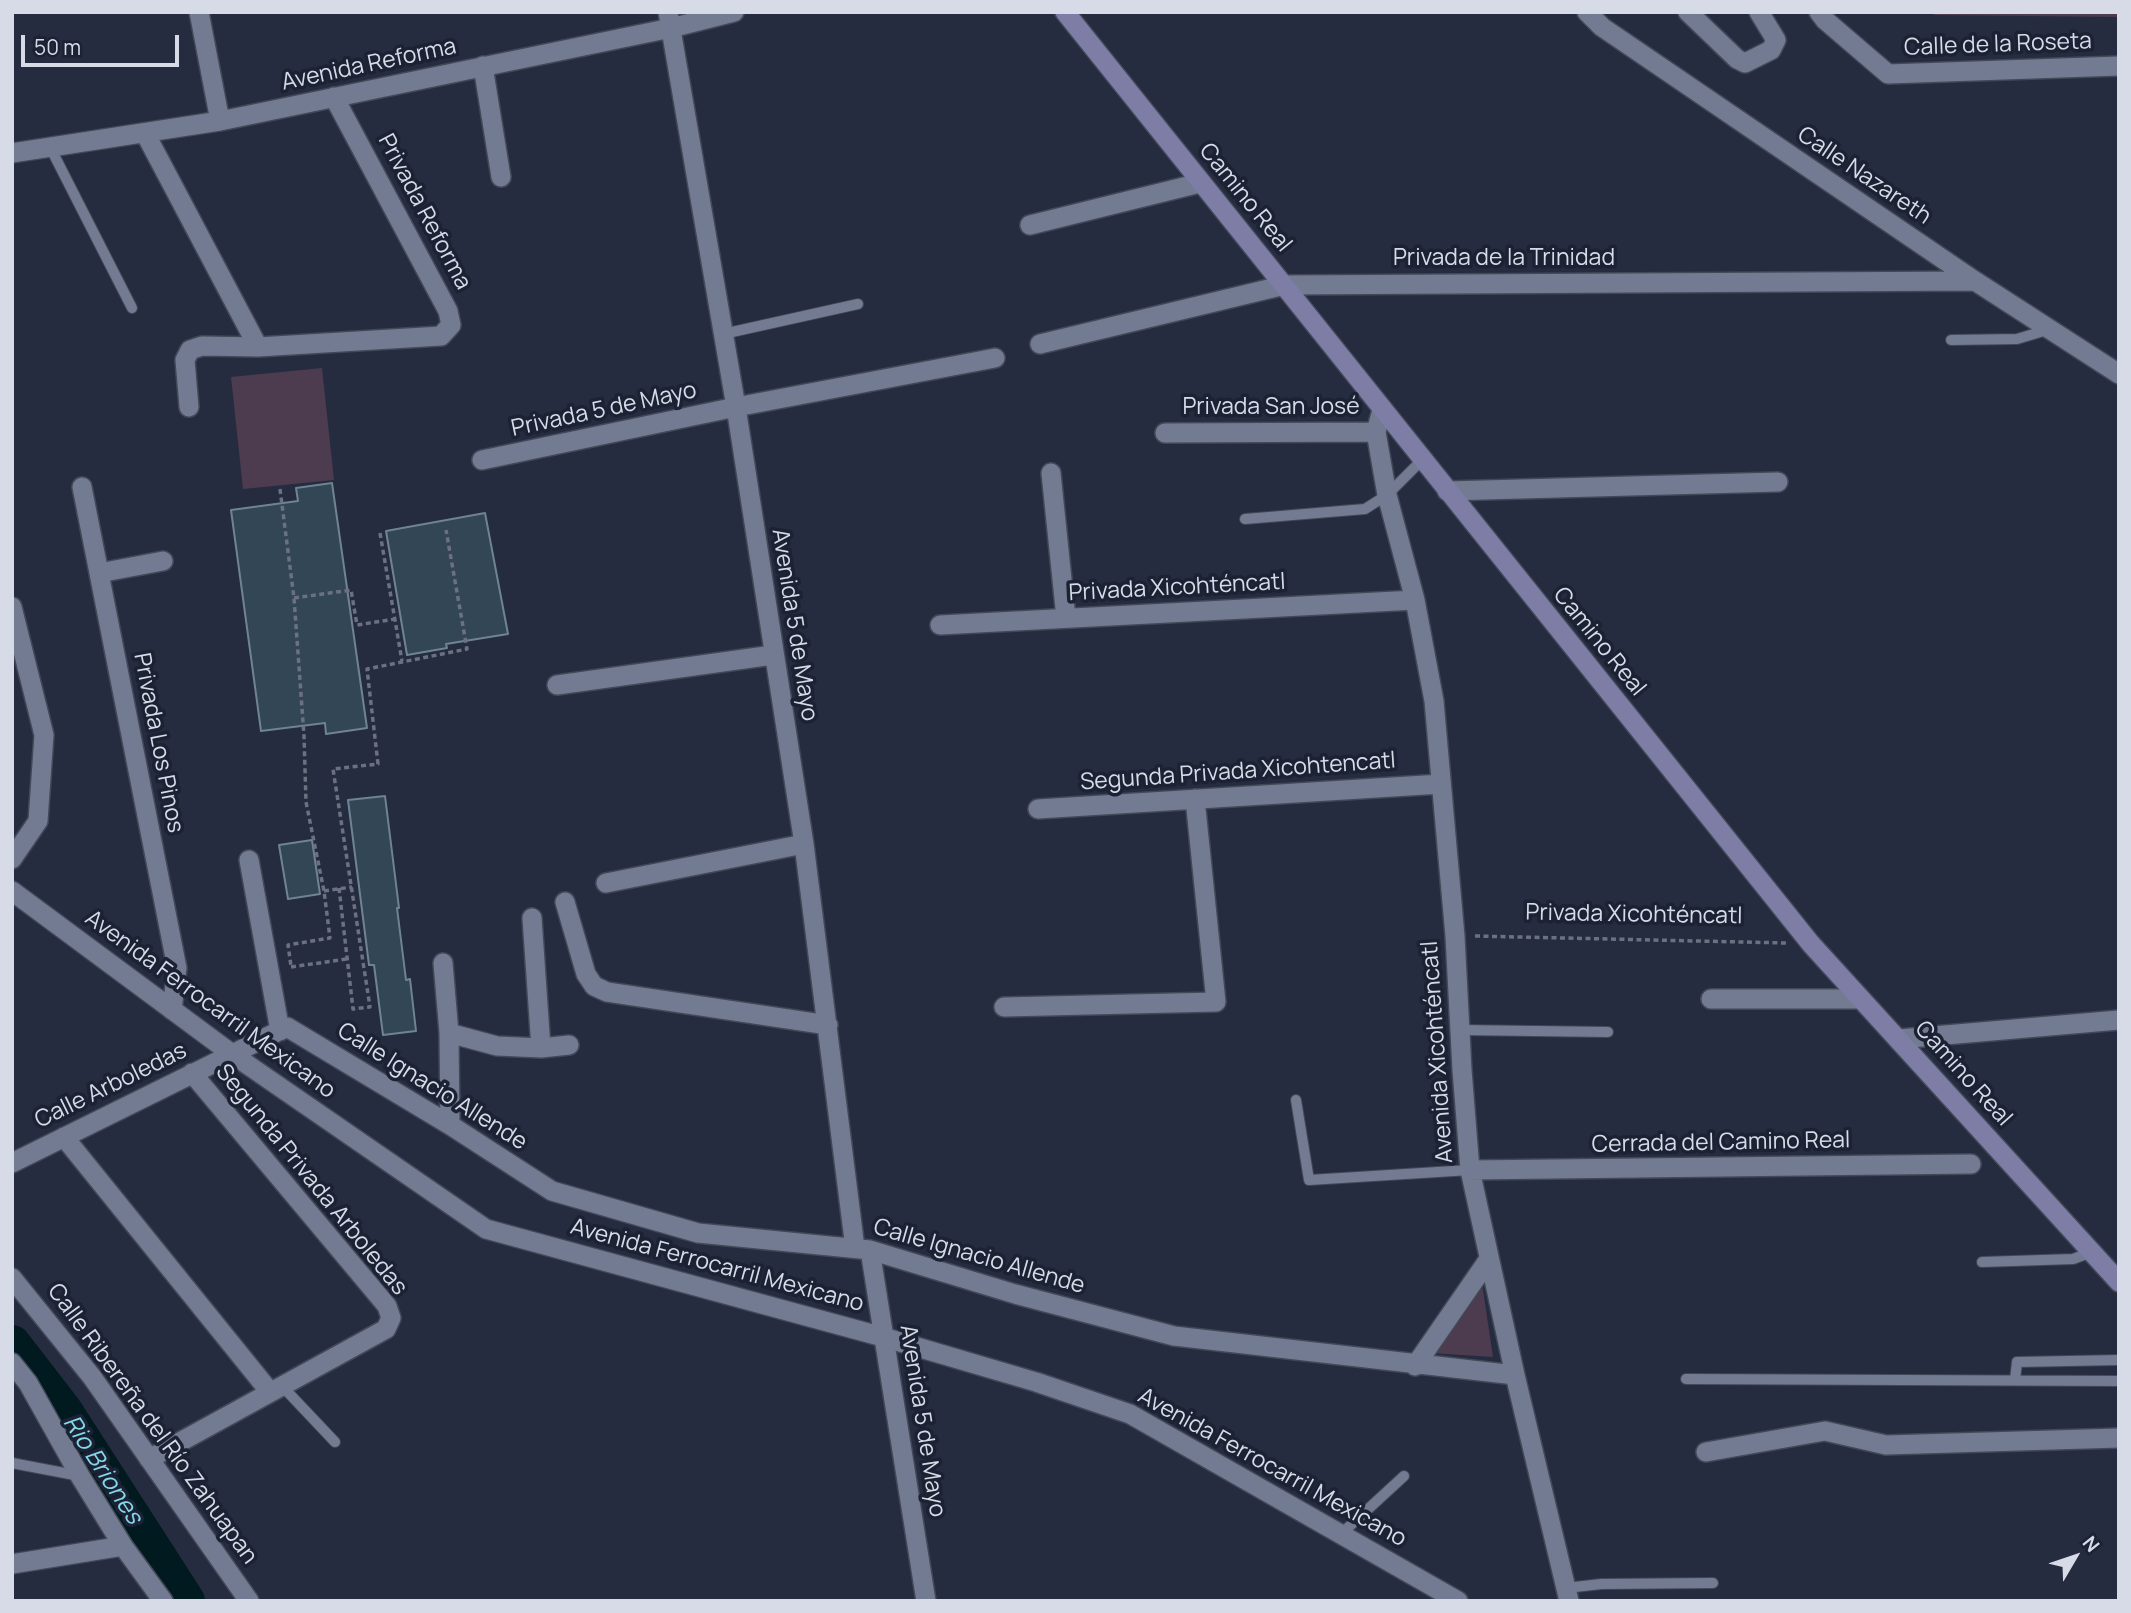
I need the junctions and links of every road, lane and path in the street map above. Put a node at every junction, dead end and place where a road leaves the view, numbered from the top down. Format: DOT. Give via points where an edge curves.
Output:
graph roads {
  1 [pos="200,12"];
  2 [pos="734,12"];
  3 [pos="1065,12"];
  4 [pos="1587,12"];
  5 [pos="1688,12"];
  6 [pos="1759,12"];
  7 [pos="1819,12"];
  8 [pos="669,20"];
  9 [pos="2119,65"];
  10 [pos="483,66"];
  11 [pos="334,97"];
  12 [pos="220,121"];
  13 [pos="145,133"];
  14 [pos="50,147"];
  15 [pos="12,153"];
  16 [pos="501,177"];
  17 [pos="1200,183"];
  18 [pos="1030,225"];
  19 [pos="1975,281"];
  20 [pos="1285,285"];
  21 [pos="858,304"];
  22 [pos="132,308"];
  23 [pos="2049,329"];
  24 [pos="723,334"];
  25 [pos="1951,340"];
  26 [pos="1040,344"];
  27 [pos="258,347"];
  28 [pos="995,358"];
  29 [pos="2119,374"];
  30 [pos="189,407"];
  31 [pos="736,407"];
  32 [pos="1382,410"];
  33 [pos="1376,432"];
  34 [pos="1165,433"];
  35 [pos="482,460"];
  36 [pos="1422,460"];
  37 [pos="1051,473"];
  38 [pos="1778,482"];
  39 [pos="82,487"];
  40 [pos="280,489"];
  41 [pos="1447,491"];
  42 [pos="1387,495"];
  43 [pos="1245,519"];
  44 [pos="446,530"];
  45 [pos="380,533"];
  46 [pos="163,561"];
  47 [pos="99,573"];
  48 [pos="294,598"];
  49 [pos="1415,600"];
  50 [pos="12,607"];
  51 [pos="1066,618"];
  52 [pos="395,619"];
  53 [pos="940,625"];
  54 [pos="774,654"];
  55 [pos="402,662"];
  56 [pos="557,685"];
  57 [pos="1441,784"];
  58 [pos="1195,799"];
  59 [pos="1038,809"];
  60 [pos="804,844"];
  61 [pos="12,859"];
  62 [pos="249,860"];
  63 [pos="606,883"];
  64 [pos="352,887"];
  65 [pos="339,888"];
  66 [pos="12,891"];
  67 [pos="324,891"];
  68 [pos="565,902"];
  69 [pos="532,918"];
  70 [pos="1455,936"];
  71 [pos="1811,944"];
  72 [pos="347,959"];
  73 [pos="443,963"];
  74 [pos="291,967"];
  75 [pos="290,979"];
  76 [pos="1711,999"];
  77 [pos="1861,999"];
  78 [pos="1004,1007"];
  79 [pos="172,1010"];
  80 [pos="2119,1020"];
  81 [pos="828,1025"];
  82 [pos="1460,1030"];
  83 [pos="280,1031"];
  84 [pos="449,1032"];
  85 [pos="1608,1032"];
  86 [pos="1899,1039"];
  87 [pos="569,1045"];
  88 [pos="541,1048"];
  89 [pos="232,1054"];
  90 [pos="192,1073"];
  91 [pos="1296,1100"];
  92 [pos="450,1125"];
  93 [pos="64,1137"];
  94 [pos="12,1163"];
  95 [pos="1971,1164"];
  96 [pos="1470,1170"];
  97 [pos="863,1249"];
  98 [pos="2092,1252"];
  99 [pos="1489,1259"];
  100 [pos="1982,1262"];
  101 [pos="12,1278"];
  102 [pos="2119,1282"];
  103 [pos="883,1337"];
  104 [pos="2119,1360"];
  105 [pos="12,1363"];
  106 [pos="1415,1366"];
  107 [pos="1515,1376"];
  108 [pos="1686,1379"];
  109 [pos="2015,1380"];
  110 [pos="2119,1381"];
  111 [pos="276,1389"];
  112 [pos="2119,1438"];
  113 [pos="335,1442"];
  114 [pos="1706,1452"];
  115 [pos="149,1459"];
  116 [pos="12,1463"];
  117 [pos="80,1476"];
  118 [pos="1404,1476"];
  119 [pos="1341,1534"];
  120 [pos="123,1546"];
  121 [pos="12,1564"];
  122 [pos="1713,1583"];
  123 [pos="1568,1594"];
  124 [pos="163,1601"];
  125 [pos="249,1601"];
  126 [pos="926,1601"];
  127 [pos="1458,1601"];
  1 -- 12 [label="street"];
  2 -- 8 [label="street, Avenida Reforma"];
  3 -- 17 [label="main road, Camino Real"];
  4 -- 19 [label="street, Calle Nazareth" via="1602,27"];
  5 -- 6 [label="street" via="1745,63 1771,50 1776,40"];
  7 -- 9 [label="street, Calle de la Roseta" via="1888,74"];
  8 -- 10 [label="street, Avenida Reforma"];
  8 -- 24 [label="street, Avenida 5 de Mayo"];
  10 -- 11 [label="street, Avenida Reforma"];
  10 -- 16 [label="street"];
  11 -- 12 [label="street, Avenida Reforma"];
  11 -- 27 [label="street, Privada Reforma" via="448,311 451,325 441,336"];
  12 -- 13 [label="street, Avenida Reforma"];
  13 -- 14 [label="street, Avenida Reforma"];
  13 -- 27 [label="street"];
  14 -- 15 [label="street, Avenida Reforma"];
  14 -- 22 [label="lane"];
  17 -- 18 [label="street"];
  17 -- 20 [label="main road, Camino Real"];
  19 -- 20 [label="street, Privada de la Trinidad"];
  19 -- 23 [label="street, Calle Nazareth"];
  20 -- 26 [label="street, Privada de la Trinidad"];
  20 -- 32 [label="main road, Camino Real"];
  21 -- 24 [label="lane"];
  23 -- 25 [label="lane" via="2017,339"];
  23 -- 29 [label="street, Calle Nazareth"];
  24 -- 31 [label="street, Avenida 5 de Mayo"];
  27 -- 30 [label="street, Privada Reforma" via="190,350 185,360"];
  28 -- 31 [label="street, Privada 5 de Mayo"];
  31 -- 35 [label="street, Privada 5 de Mayo"];
  31 -- 54 [label="street, Avenida 5 de Mayo"];
  32 -- 33 [label="street, Avenida Xicohténcatl"];
  32 -- 36 [label="main road, Camino Real"];
  33 -- 34 [label="street, Privada San José"];
  33 -- 42 [label="street, Avenida Xicohténcatl"];
  36 -- 41 [label="main road, Camino Real"];
  36 -- 42 [label="lane"];
  37 -- 51 [label="street"];
  38 -- 41 [label="street"];
  39 -- 47 [label="street, Privada Los Pinos"];
  40 -- 48 [label="path"];
  41 -- 71 [label="main road, Camino Real"];
  42 -- 43 [label="lane" via="1365,509"];
  42 -- 49 [label="street, Avenida Xicohténcatl"];
  44 -- 55 [label="path" via="467,649"];
  45 -- 52 [label="path"];
  46 -- 47 [label="street"];
  47 -- 79 [label="street, Privada Los Pinos" via="177,968"];
  48 -- 52 [label="path" via="351,590 357,625"];
  48 -- 67 [label="path" via="306,802"];
  49 -- 51 [label="street, Privada Xicohténcatl"];
  49 -- 57 [label="street, Avenida Xicohténcatl" via="1434,701"];
  50 -- 61 [label="street" via="44,735 38,821"];
  51 -- 53 [label="street, Privada Xicohténcatl"];
  52 -- 55 [label="path"];
  54 -- 56 [label="street"];
  54 -- 60 [label="street, Avenida 5 de Mayo"];
  55 -- 64 [label="path" via="367,669 377,764 332,769"];
  57 -- 58 [label="street, Segunda Privada Xicohtencatl"];
  57 -- 70 [label="street, Avenida Xicohténcatl"];
  58 -- 59 [label="street, Segunda Privada Xicohtencatl"];
  58 -- 78 [label="street" via="1216,1002"];
  60 -- 63 [label="street"];
  60 -- 81 [label="street, Avenida 5 de Mayo"];
  62 -- 83 [label="street"];
  64 -- 65 [label="path"];
  64 -- 72 [label="path" via="370,1007 353,1009"];
  65 -- 67 [label="path"];
  65 -- 72 [label="path"];
  66 -- 79 [label="street, Avenida Ferrocarril Mexicano"];
  67 -- 74 [label="path" via="330,938 288,945"];
  68 -- 81 [label="street" via="586,974 594,986 607,992"];
  69 -- 88 [label="street"];
  70 -- 71 [label="path, Privada Xicohténcatl"];
  70 -- 82 [label="street, Avenida Xicohténcatl"];
  71 -- 77 [label="main road, Camino Real"];
  72 -- 74 [label="path"];
  73 -- 84 [label="street"];
  74 -- 75 [label="path"];
  76 -- 77 [label="street"];
  77 -- 86 [label="main road, Camino Real"];
  79 -- 89 [label="street, Avenida Ferrocarril Mexicano"];
  80 -- 86 [label="street"];
  81 -- 97 [label="street, Avenida 5 de Mayo"];
  82 -- 85 [label="lane"];
  82 -- 96 [label="street, Avenida Xicohténcatl"];
  83 -- 89 [label="street"];
  83 -- 92 [label="street, Calle Ignacio Allende" via="287,1027"];
  84 -- 88 [label="street" via="497,1045"];
  84 -- 92 [label="street"];
  86 -- 98 [label="main road, Camino Real"];
  87 -- 88 [label="street"];
  89 -- 90 [label="street, Calle Arboledas"];
  89 -- 103 [label="street, Avenida Ferrocarril Mexicano" via="486,1229"];
  90 -- 93 [label="street, Calle Arboledas"];
  90 -- 111 [label="street, Segunda Privada Arboledas" via="387,1306 391,1318 386,1329"];
  91 -- 96 [label="lane" via="1309,1181"];
  92 -- 97 [label="street, Calle Ignacio Allende" via="552,1191 698,1233"];
  93 -- 94 [label="street, Calle Arboledas"];
  93 -- 111 [label="street"];
  95 -- 96 [label="street, Cerrada del Camino Real"];
  96 -- 99 [label="street, Avenida Xicohténcatl"];
  97 -- 103 [label="street, Avenida 5 de Mayo"];
  97 -- 106 [label="street, Calle Ignacio Allende" via="1174,1336"];
  98 -- 100 [label="lane" via="2073,1259"];
  98 -- 102 [label="main road, Camino Real"];
  99 -- 106 [label="street"];
  99 -- 107 [label="street, Avenida Xicohténcatl"];
  101 -- 115 [label="street, Calle Ribereña del Río Zahuapan" via="92,1377"];
  103 -- 119 [label="street, Avenida Ferrocarril Mexicano" via="1130,1414"];
  103 -- 126 [label="street, Avenida 5 de Mayo"];
  104 -- 109 [label="lane" via="2017,1362"];
  105 -- 117 [label="street"];
  106 -- 107 [label="street, Calle Ignacio Allende"];
  107 -- 123 [label="street, Avenida Xicohténcatl"];
  108 -- 109 [label="lane"];
  109 -- 110 [label="lane"];
  111 -- 113 [label="lane"];
  111 -- 115 [label="street"];
  112 -- 114 [label="street" via="1886,1445 1825,1431"];
  115 -- 125 [label="street, Calle Ribereña del Río Zahuapan"];
  116 -- 117 [label="lane"];
  117 -- 120 [label="street"];
  118 -- 119 [label="lane"];
  119 -- 127 [label="street, Avenida Ferrocarril Mexicano"];
  120 -- 121 [label="street"];
  120 -- 124 [label="street"];
  122 -- 123 [label="lane" via="1601,1584"];
}
